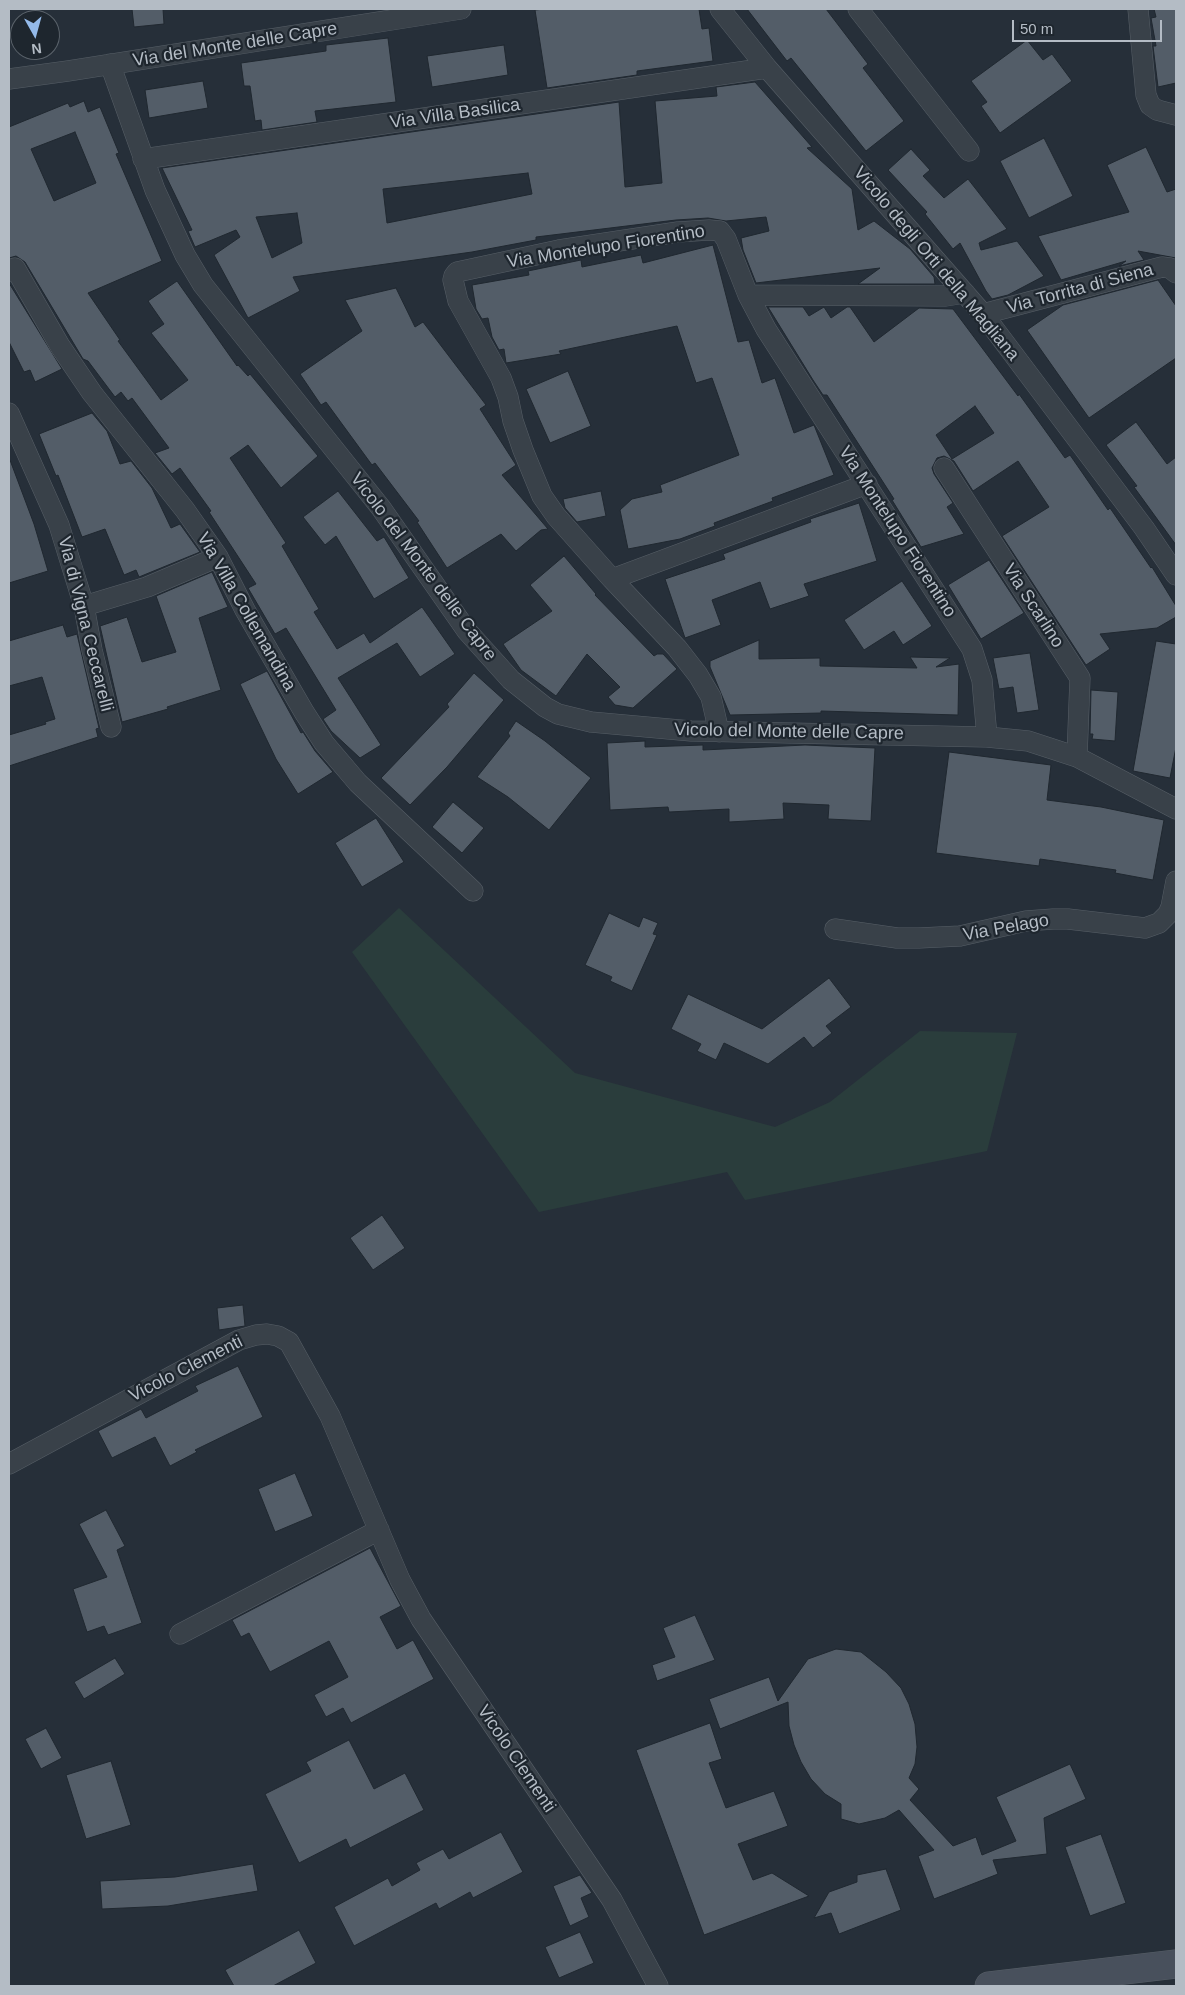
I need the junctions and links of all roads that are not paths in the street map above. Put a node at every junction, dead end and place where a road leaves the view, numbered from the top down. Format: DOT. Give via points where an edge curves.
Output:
graph roads {
  1 [pos="460,9"];
  2 [pos="720,9"];
  3 [pos="858,9"];
  4 [pos="1138,9"];
  5 [pos="414,13"];
  6 [pos="110,64"];
  7 [pos="767,68"];
  8 [pos="9,78"];
  9 [pos="1176,115"];
  10 [pos="969,151"];
  11 [pos="143,159"];
  12 [pos="9,271"];
  13 [pos="1176,273"];
  14 [pos="965,293"];
  15 [pos="748,295"];
  16 [pos="983,314"];
  17 [pos="9,412"];
  18 [pos="944,468"];
  19 [pos="867,484"];
  20 [pos="218,557"];
  21 [pos="1175,571"];
  22 [pos="612,579"];
  23 [pos="84,606"];
  24 [pos="111,727"];
  25 [pos="720,732"];
  26 [pos="986,737"];
  27 [pos="1077,757"];
  28 [pos="1176,809"];
  29 [pos="1176,881"];
  30 [pos="473,891"];
  31 [pos="835,929"];
  32 [pos="9,1464"];
  33 [pos="379,1530"];
  34 [pos="180,1634"];
  35 [pos="1176,1964"];
  36 [pos="658,1986"];
  37 [pos="989,1986"];
  1 -- 5 [label="street, Via del Monte delle Capre"];
  2 -- 7 [label="street, Vicolo degli Orti della Magliana"];
  3 -- 10 [label="street"];
  4 -- 9 [label="street" via="1146,95 1150,105 1157,110"];
  5 -- 6 [label="street, Via del Monte delle Capre"];
  6 -- 8 [label="street, Via del Monte delle Capre"];
  6 -- 11 [label="street, Vicolo del Monte delle Capre"];
  7 -- 11 [label="street, Via Villa Basilica"];
  7 -- 14 [label="street, Vicolo degli Orti della Magliana"];
  11 -- 25 [label="street, Vicolo del Monte delle Capre" via="171,228 203,285 382,508 467,631 511,680 545,707 576,719 666,730"];
  12 -- 20 [label="street, Via Villa Collemandina" via="15,268 60,346 92,393"];
  13 -- 16 [label="street, Via Torrita di Siena" via="1162,267"];
  14 -- 15 [label="street" via="946,296"];
  14 -- 16 [label="street, Vicolo degli Orti della Magliana"];
  15 -- 19 [label="street, Via Montelupo Fiorentino" via="766,329"];
  15 -- 22 [label="street, Via Montelupo Fiorentino" via="726,239 720,231 709,230 559,250 457,272 454,276 458,301 508,396 520,443 542,496"];
  16 -- 21 [label="street, Vicolo degli Orti della Magliana"];
  17 -- 23 [label="street, Via di Vigna Ceccarelli" via="60,525"];
  18 -- 27 [label="street, Via Scarlino" via="1080,678"];
  19 -- 22 [label="street"];
  19 -- 26 [label="street, Via Montelupo Fiorentino" via="972,649 982,680"];
  20 -- 23 [label="street" via="147,587"];
  20 -- 30 [label="street, Via Villa Collemandina" via="244,610 324,742 358,783"];
  22 -- 25 [label="street, Via Montelupo Fiorentino" via="698,675 711,697"];
  23 -- 24 [label="street, Via di Vigna Ceccarelli"];
  25 -- 26 [label="street, Vicolo del Monte delle Capre"];
  26 -- 27 [label="street, Vicolo del Monte delle Capre" via="1028,741"];
  27 -- 28 [label="street, Vicolo del Monte delle Capre"];
  29 -- 31 [label="street, Via Pelago" via="1168,914 1159,923 1145,928 1053,919 1026,921 960,936 920,938"];
  32 -- 33 [label="street, Vicolo Clementi" via="225,1346 247,1337 273,1334 289,1342 296,1352 330,1416"];
  33 -- 34 [label="street"];
  33 -- 36 [label="street, Vicolo Clementi" via="421,1619 612,1900"];
  35 -- 37 [label="main road"];
}
